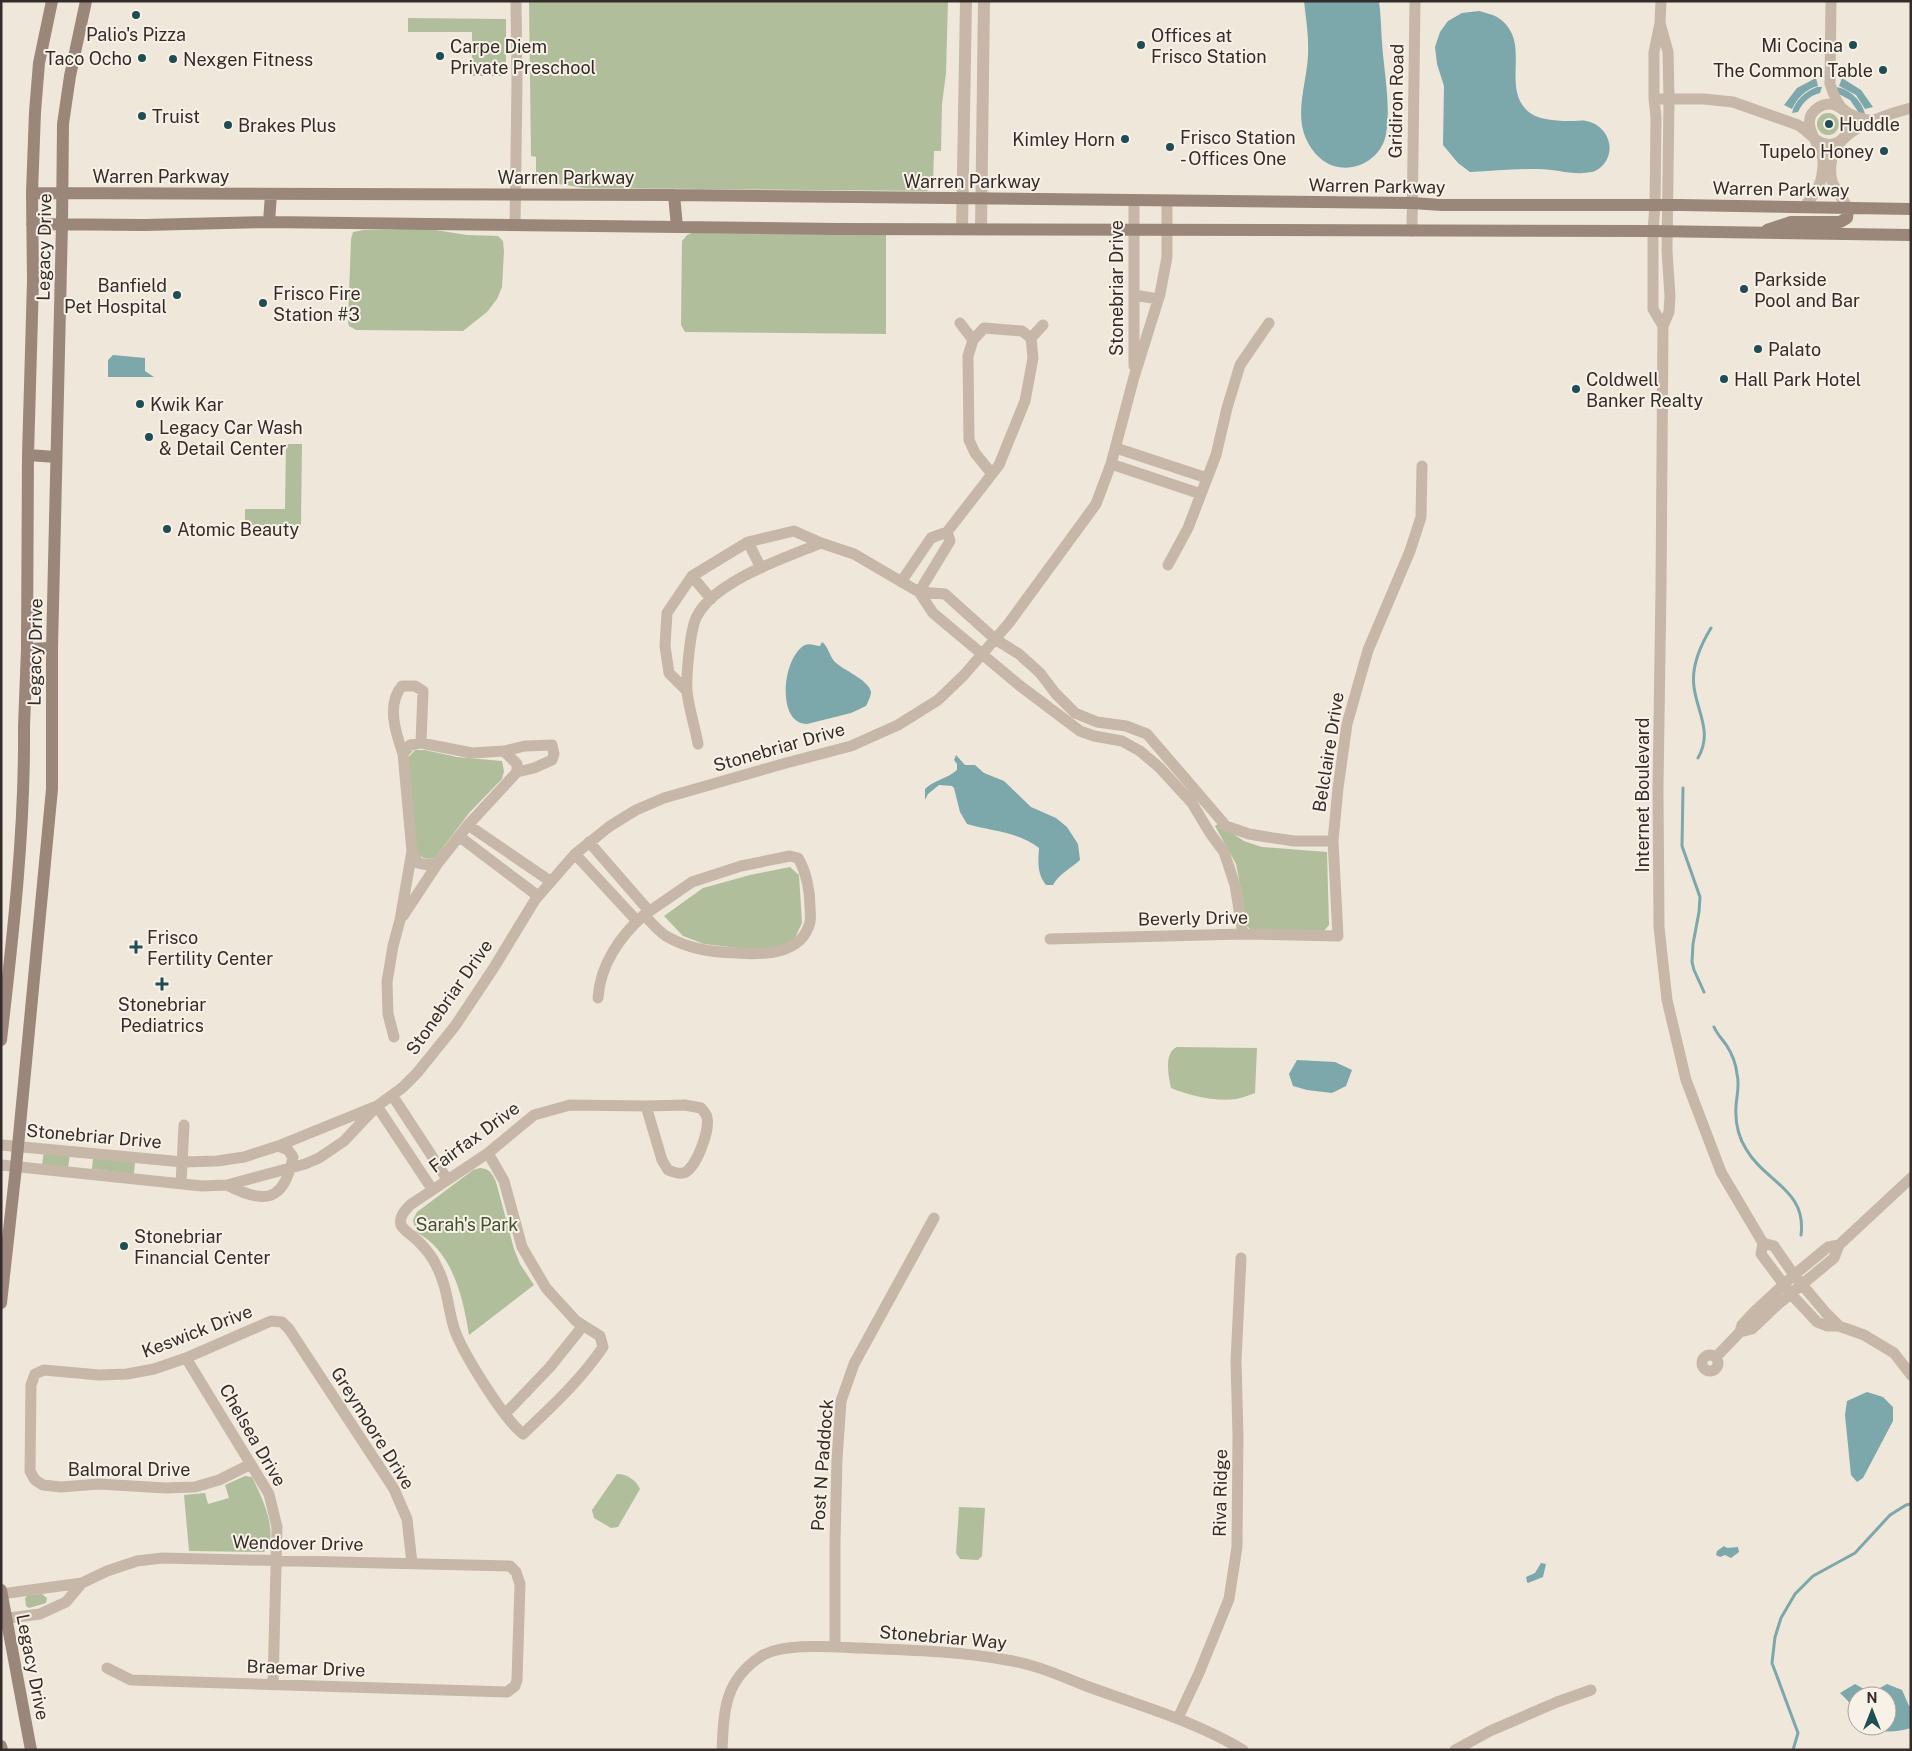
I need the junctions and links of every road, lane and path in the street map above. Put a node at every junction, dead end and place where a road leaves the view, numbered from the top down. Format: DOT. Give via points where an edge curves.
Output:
graph roads {
  1 [pos="52,1"];
  2 [pos="86,1"];
  3 [pos="516,1"];
  4 [pos="966,1"];
  5 [pos="984,1"];
  6 [pos="1415,1"];
  7 [pos="1661,1"];
  8 [pos="1831,1"];
  9 [pos="1660,23"];
  10 [pos="1830,84"];
  11 [pos="1654,99"];
  12 [pos="1669,99"];
  13 [pos="1911,108"];
  14 [pos="1816,109"];
  15 [pos="1843,110"];
  16 [pos="1786,120"];
  17 [pos="1873,121"];
  18 [pos="1813,137"];
  19 [pos="1845,137"];
  20 [pos="1827,164"];
  21 [pos="32,193"];
  22 [pos="63,193"];
  23 [pos="271,194"];
  24 [pos="514,194"];
  25 [pos="674,195"];
  26 [pos="963,198"];
  27 [pos="981,198"];
  28 [pos="1134,200"];
  29 [pos="1166,200"];
  30 [pos="1412,203"];
  31 [pos="1655,205"];
  32 [pos="1668,205"];
  33 [pos="1804,207"];
  34 [pos="1848,208"];
  35 [pos="1911,209"];
  36 [pos="269,222"];
  37 [pos="32,224"];
  38 [pos="62,224"];
  39 [pos="515,225"];
  40 [pos="677,227"];
  41 [pos="962,229"];
  42 [pos="981,229"];
  43 [pos="1134,230"];
  44 [pos="1167,230"];
  45 [pos="1412,231"];
  46 [pos="1653,231"];
  47 [pos="1667,232"];
  48 [pos="1760,233"];
  49 [pos="1911,235"];
  50 [pos="1134,295"];
  51 [pos="1158,299"];
  52 [pos="960,323"];
  53 [pos="1269,323"];
  54 [pos="1043,325"];
  55 [pos="1663,326"];
  56 [pos="1031,338"];
  57 [pos="973,340"];
  58 [pos="1134,377"];
  59 [pos="1116,448"];
  60 [pos="28,455"];
  61 [pos="56,456"];
  62 [pos="1111,464"];
  63 [pos="1422,466"];
  64 [pos="992,474"];
  65 [pos="1207,478"];
  66 [pos="1201,494"];
  67 [pos="947,532"];
  68 [pos="748,542"];
  69 [pos="821,543"];
  70 [pos="1168,565"];
  71 [pos="761,568"];
  72 [pos="692,576"];
  73 [pos="901,582"];
  74 [pos="919,592"];
  75 [pos="711,599"];
  76 [pos="995,639"];
  77 [pos="52,648"];
  78 [pos="27,649"];
  79 [pos="982,655"];
  80 [pos="687,691"];
  81 [pos="421,743"];
  82 [pos="698,744"];
  83 [pos="504,751"];
  84 [pos="402,754"];
  85 [pos="516,772"];
  86 [pos="468,825"];
  87 [pos="460,837"];
  88 [pos="1334,841"];
  89 [pos="589,842"];
  90 [pos="412,852"];
  91 [pos="575,854"];
  92 [pos="438,863"];
  93 [pos="550,881"];
  94 [pos="538,896"];
  95 [pos="644,915"];
  96 [pos="400,920"];
  97 [pos="1243,934"];
  98 [pos="1338,936"];
  99 [pos="1050,939"];
  100 [pos="598,998"];
  101 [pos="394,1038"];
  102 [pos="1,1040"];
  103 [pos="392,1095"];
  104 [pos="377,1106"];
  105 [pos="646,1106"];
  106 [pos="184,1125"];
  107 [pos="1,1145"];
  108 [pos="18,1146"];
  109 [pos="278,1146"];
  110 [pos="488,1153"];
  111 [pos="183,1162"];
  112 [pos="1,1165"];
  113 [pos="16,1166"];
  114 [pos="291,1168"];
  115 [pos="1911,1178"];
  116 [pos="446,1179"];
  117 [pos="182,1184"];
  118 [pos="227,1185"];
  119 [pos="432,1189"];
  120 [pos="934,1218"];
  121 [pos="1763,1243"];
  122 [pos="1241,1258"];
  123 [pos="1798,1279"];
  124 [pos="1787,1289"];
  125 [pos="1,1303"];
  126 [pos="282,1322"];
  127 [pos="1839,1326"];
  128 [pos="582,1327"];
  129 [pos="1716,1357"];
  130 [pos="186,1358"];
  131 [pos="1911,1375"];
  132 [pos="506,1414"];
  133 [pos="251,1464"];
  134 [pos="35,1480"];
  135 [pos="277,1560"];
  136 [pos="412,1563"];
  137 [pos="82,1583"];
  138 [pos="1,1593"];
  139 [pos="4,1619"];
  140 [pos="835,1647"];
  141 [pos="107,1668"];
  142 [pos="273,1685"];
  143 [pos="1591,1690"];
  144 [pos="507,1692"];
  145 [pos="1178,1718"];
  146 [pos="1,1746"];
  147 [pos="2,1750"];
  148 [pos="31,1750"];
  149 [pos="722,1750"];
  150 [pos="1243,1750"];
  151 [pos="1455,1750"];
  1 -- 21 [label="main road, Legacy Drive" via="39,64"];
  2 -- 22 [label="main road, Legacy Drive" via="62,124"];
  3 -- 24 [label="street" via="518,82"];
  4 -- 26 [label="street"];
  5 -- 27 [label="street"];
  6 -- 30 [label="street, Gridiron Road"];
  7 -- 9 [label="street"];
  8 -- 10 [label="street"];
  9 -- 11 [label="street, Internet Boulevard" via="1654,52"];
  9 -- 12 [label="street, Internet Boulevard" via="1668,52"];
  10 -- 14 [label="street" via="1824,100"];
  10 -- 15 [label="street"];
  11 -- 12 [label="street"];
  11 -- 31 [label="street, Internet Boulevard"];
  12 -- 16 [label="street" via="1733,102"];
  12 -- 32 [label="street, Internet Boulevard"];
  13 -- 17 [label="street"];
  14 -- 15 [label="street" via="1830,104"];
  14 -- 16 [label="street" via="1802,117"];
  14 -- 18 [label="street" via="1809,124"];
  15 -- 17 [label="street"];
  15 -- 19 [label="street" via="1849,125"];
  16 -- 18 [label="street"];
  17 -- 19 [label="street"];
  18 -- 19 [label="street" via="1829,144"];
  18 -- 20 [label="street"];
  19 -- 20 [label="street"];
  20 -- 33 [label="street" via="1819,187"];
  20 -- 34 [label="street" via="1833,183"];
  21 -- 22 [label="main road, Warren Parkway"];
  21 -- 37 [label="main road, Legacy Drive"];
  22 -- 23 [label="main road, Warren Parkway"];
  22 -- 38 [label="main road, Legacy Drive"];
  23 -- 24 [label="main road, Warren Parkway"];
  23 -- 36 [label="main road"];
  24 -- 25 [label="main road, Warren Parkway"];
  24 -- 39 [label="street"];
  25 -- 26 [label="main road, Warren Parkway"];
  25 -- 40 [label="main road"];
  26 -- 27 [label="main road, Warren Parkway"];
  26 -- 41 [label="street"];
  27 -- 28 [label="main road, Warren Parkway"];
  27 -- 42 [label="street"];
  28 -- 29 [label="main road, Warren Parkway"];
  28 -- 43 [label="street, Stonebriar Drive"];
  29 -- 30 [label="main road, Warren Parkway"];
  29 -- 44 [label="street, Stonebriar Drive"];
  30 -- 31 [label="main road, Warren Parkway"];
  30 -- 45 [label="street, Gridiron Road"];
  31 -- 32 [label="main road, Warren Parkway"];
  31 -- 46 [label="street, Internet Boulevard"];
  32 -- 33 [label="main road, Warren Parkway"];
  32 -- 47 [label="street, Internet Boulevard"];
  33 -- 34 [label="main road, Warren Parkway"];
  34 -- 35 [label="main road, Warren Parkway"];
  34 -- 48 [label="main road" via="1847,218 1840,222 1791,222"];
  36 -- 38 [label="main road"];
  36 -- 39 [label="main road"];
  37 -- 38 [label="main road"];
  37 -- 60 [label="main road, Legacy Drive"];
  38 -- 61 [label="main road, Legacy Drive"];
  39 -- 40 [label="main road"];
  40 -- 41 [label="main road"];
  41 -- 42 [label="main road"];
  42 -- 43 [label="main road"];
  43 -- 44 [label="main road"];
  43 -- 50 [label="street, Stonebriar Drive"];
  44 -- 45 [label="main road"];
  44 -- 51 [label="street, Stonebriar Drive" via="1167,257"];
  45 -- 46 [label="main road"];
  46 -- 47 [label="main road"];
  46 -- 55 [label="street, Internet Boulevard" via="1654,308"];
  47 -- 48 [label="main road"];
  47 -- 55 [label="street, Internet Boulevard" via="1669,312"];
  48 -- 49 [label="main road"];
  50 -- 51 [label="street"];
  50 -- 58 [label="street, Stonebriar Drive"];
  51 -- 58 [label="street, Stonebriar Drive"];
  52 -- 57 [label="street"];
  53 -- 65 [label="street" via="1240,365"];
  54 -- 56 [label="street"];
  55 -- 121 [label="street, Internet Boulevard" via="1658,787 1660,927 1667,1000 1686,1080 1721,1172"];
  56 -- 57 [label="street" via="1022,331 984,328"];
  56 -- 64 [label="street" via="1033,358 1025,401 999,465"];
  57 -- 64 [label="street" via="968,356 969,440"];
  58 -- 59 [label="street, Stonebriar Drive"];
  59 -- 62 [label="street, Stonebriar Drive"];
  59 -- 65 [label="street"];
  60 -- 61 [label="main road"];
  60 -- 78 [label="main road, Legacy Drive"];
  61 -- 77 [label="main road, Legacy Drive"];
  62 -- 66 [label="street"];
  62 -- 76 [label="street, Stonebriar Drive" via="1096,504"];
  63 -- 88 [label="street, Belclaire Drive" via="1421,517 1368,650 1347,724"];
  64 -- 67 [label="street"];
  65 -- 66 [label="street"];
  66 -- 70 [label="street" via="1188,528"];
  67 -- 73 [label="street" via="930,538"];
  67 -- 74 [label="street" via="950,540"];
  68 -- 69 [label="street" via="794,530"];
  68 -- 71 [label="street"];
  68 -- 72 [label="street"];
  69 -- 71 [label="street"];
  69 -- 73 [label="street" via="854,554"];
  71 -- 75 [label="street"];
  72 -- 75 [label="street"];
  72 -- 80 [label="street" via="668,613 665,646 669,672"];
  73 -- 74 [label="street"];
  74 -- 76 [label="street" via="944,594"];
  74 -- 79 [label="street" via="932,613"];
  75 -- 80 [label="street" via="696,616 689,650"];
  76 -- 79 [label="street, Stonebriar Drive"];
  76 -- 88 [label="street" via="1040,673 1075,714 1147,734 1226,826 1285,840"];
  77 -- 78 [label="main road"];
  77 -- 108 [label="main road, Legacy Drive" via="52,789"];
  78 -- 102 [label="main road, Legacy Drive" via="22,829"];
  79 -- 89 [label="street, Stonebriar Drive" via="938,700 898,725 851,746 664,798 636,810"];
  79 -- 97 [label="street" via="1080,731 1122,741 1160,768 1192,803 1224,852 1235,885"];
  80 -- 82 [label="street"];
  81 -- 83 [label="street" via="472,752"];
  81 -- 84 [label="street" via="410,745"];
  81 -- 84 [label="street" via="423,691 415,686 402,686 394,706 394,729"];
  83 -- 85 [label="street" via="516,764"];
  83 -- 85 [label="street" via="552,745 552,760"];
  84 -- 90 [label="street"];
  85 -- 86 [label="street"];
  86 -- 87 [label="street"];
  86 -- 93 [label="street"];
  87 -- 92 [label="street"];
  87 -- 94 [label="street"];
  88 -- 98 [label="street, Belclaire Drive"];
  89 -- 91 [label="street, Stonebriar Drive"];
  89 -- 95 [label="street"];
  90 -- 92 [label="street" via="418,863"];
  90 -- 96 [label="street"];
  91 -- 93 [label="street, Stonebriar Drive"];
  91 -- 95 [label="street"];
  92 -- 96 [label="street"];
  93 -- 94 [label="street, Stonebriar Drive"];
  94 -- 103 [label="street, Stonebriar Drive" via="455,1026 417,1073"];
  95 -- 95 [label="street" via="666,936 691,947 758,955 782,951 804,933 810,921 810,897 801,863 798,858 790,856 741,866 692,882"];
  95 -- 100 [label="street" via="608,958 601,975"];
  96 -- 101 [label="street" via="387,982 388,1014"];
  97 -- 98 [label="street, Beverly Drive"];
  97 -- 99 [label="street, Beverly Drive"];
  103 -- 104 [label="street, Stonebriar Drive"];
  103 -- 116 [label="street"];
  104 -- 109 [label="street, Stonebriar Drive"];
  104 -- 114 [label="street, Stonebriar Drive" via="335,1148"];
  104 -- 119 [label="street"];
  105 -- 105 [label="street, Fairfax Drive" via="668,1170 681,1174 687,1172 696,1163 706,1130 706,1114 694,1106"];
  105 -- 110 [label="street, Fairfax Drive" via="570,1105 534,1115"];
  106 -- 111 [label="street, Stonebriar Drive"];
  107 -- 108 [label="street, Stonebriar Drive"];
  108 -- 111 [label="street, Stonebriar Drive"];
  108 -- 113 [label="main road, Legacy Drive"];
  109 -- 111 [label="street, Stonebriar Drive" via="217,1162"];
  109 -- 114 [label="street" via="288,1150 293,1157"];
  110 -- 116 [label="street, Fairfax Drive"];
  110 -- 128 [label="street" via="504,1180 522,1247 546,1288"];
  111 -- 117 [label="street, Stonebriar Drive"];
  112 -- 113 [label="street, Stonebriar Drive"];
  113 -- 117 [label="street, Stonebriar Drive"];
  113 -- 125 [label="main road, Legacy Drive"];
  114 -- 118 [label="street, Stonebriar Drive"];
  114 -- 118 [label="street, Stonebriar Drive" via="282,1190 268,1197 247,1195"];
  115 -- 123 [label="street" via="1839,1245 1834,1258"];
  116 -- 119 [label="street, Fairfax Drive"];
  117 -- 118 [label="street, Stonebriar Drive"];
  119 -- 132 [label="street, Fairfax Drive" via="402,1214 401,1224 436,1264 465,1354"];
  120 -- 140 [label="street, Post N Paddock" via="854,1364 841,1401 837,1459"];
  121 -- 123 [label="street, Internet Boulevard" via="1774,1246"];
  121 -- 124 [label="street, Internet Boulevard" via="1761,1254"];
  122 -- 145 [label="street, Riva Ridge" via="1236,1361 1237,1547 1229,1599"];
  123 -- 124 [label="street"];
  123 -- 127 [label="street, Internet Boulevard"];
  124 -- 127 [label="street, Internet Boulevard" via="1817,1322"];
  124 -- 129 [label="street" via="1752,1329 1740,1332"];
  126 -- 130 [label="street, Keswick Drive" via="271,1321"];
  126 -- 136 [label="street, Greymoore Drive" via="290,1329 394,1489 406,1519"];
  127 -- 131 [label="street, Internet Boulevard" via="1864,1335 1894,1354"];
  128 -- 132 [label="street"];
  128 -- 132 [label="street" via="600,1336 603,1347 594,1360 523,1434"];
  130 -- 133 [label="street, Chelsea Drive"];
  130 -- 134 [label="street, Keswick Drive" via="126,1374 44,1370 35,1374 31,1385 30,1471"];
  133 -- 134 [label="street, Balmoral Drive" via="219,1480 195,1487 43,1486"];
  133 -- 135 [label="street, Chelsea Drive" via="269,1494 277,1527"];
  135 -- 136 [label="street, Wendover Drive"];
  135 -- 137 [label="street, Wendover Drive" via="162,1558 137,1561"];
  135 -- 142 [label="street, Chelsea Drive"];
  136 -- 144 [label="street, Wendover Drive" via="510,1566 516,1572 520,1584 517,1680"];
  137 -- 138 [label="street, Wendover Drive"];
  137 -- 139 [label="street, Wendover Drive" via="66,1602 40,1614"];
  138 -- 139 [label="main road, Legacy Drive"];
  139 -- 148 [label="main road, Legacy Drive"];
  140 -- 145 [label="street, Stonebriar Way" via="962,1653 1009,1660"];
  140 -- 149 [label="street, Stonebriar Way" via="795,1647 760,1656 736,1678 727,1696"];
  141 -- 142 [label="street, Braemar Drive" via="131,1680"];
  142 -- 144 [label="street, Braemar Drive"];
  143 -- 151 [label="street" via="1490,1731"];
  145 -- 150 [label="street, Stonebriar Way"];
  146 -- 147 [label="main road"];
}
